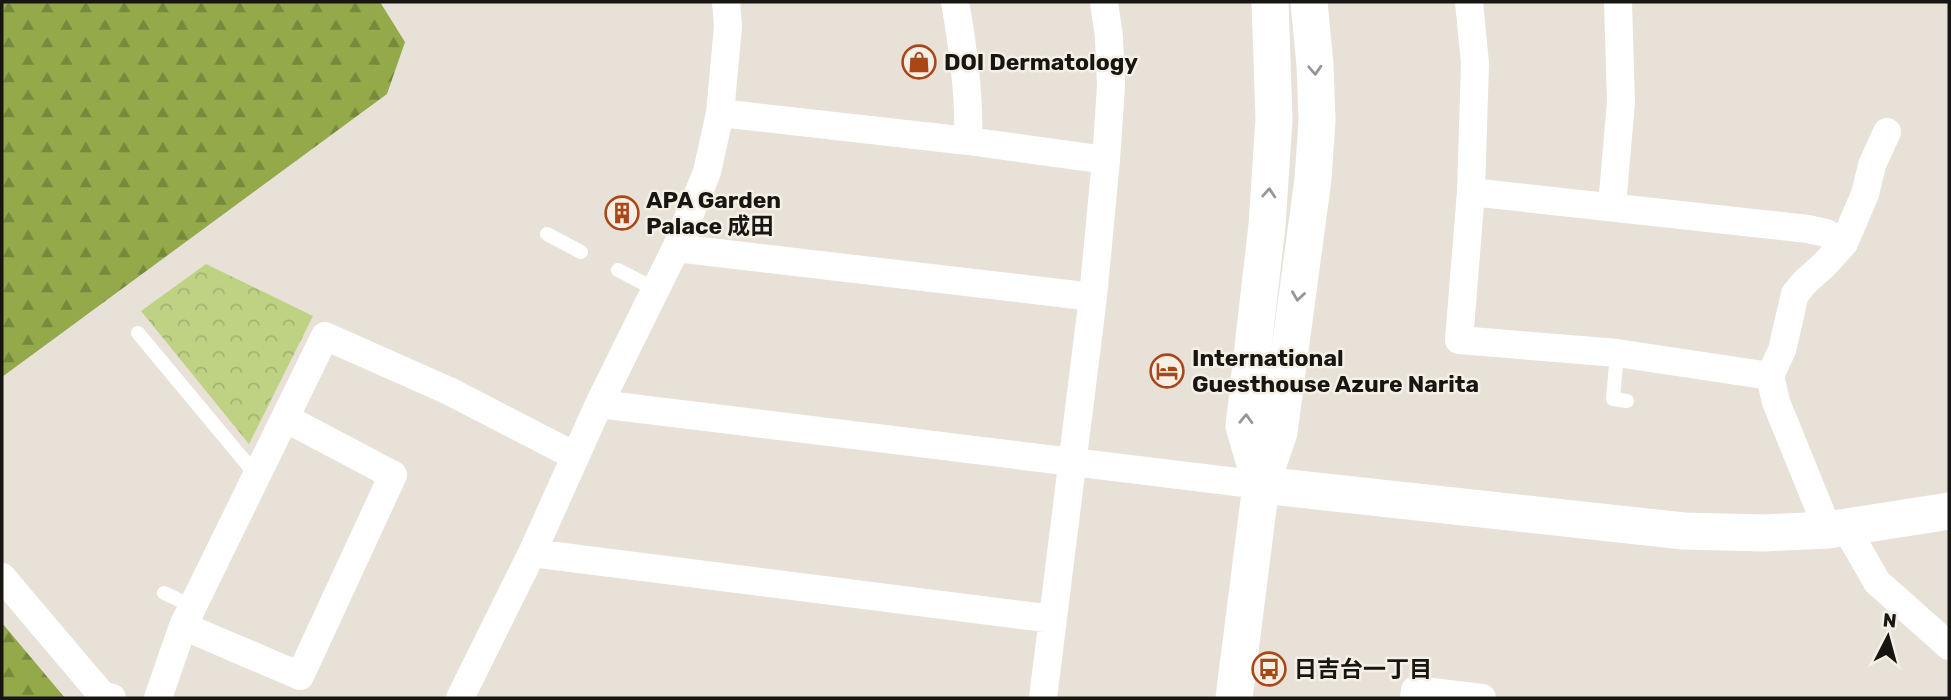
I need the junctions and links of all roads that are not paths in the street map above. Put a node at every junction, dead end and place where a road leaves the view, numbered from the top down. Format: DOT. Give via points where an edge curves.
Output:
graph roads {
  1 [pos="726,2"];
  2 [pos="955,2"];
  3 [pos="1104,2"];
  4 [pos="1270,2"];
  5 [pos="1309,2"];
  6 [pos="1469,2"];
  7 [pos="1618,2"];
  8 [pos="720,113"];
  9 [pos="1887,132"];
  10 [pos="968,141"];
  11 [pos="1106,160"];
  12 [pos="1471,191"];
  13 [pos="1612,206"];
  14 [pos="547,234"];
  15 [pos="1844,243"];
  16 [pos="676,248"];
  17 [pos="581,252"];
  18 [pos="618,270"];
  19 [pos="655,289"];
  20 [pos="1093,297"];
  21 [pos="138,332"];
  22 [pos="1617,353"];
  23 [pos="1770,376"];
  24 [pos="1627,401"];
  25 [pos="599,404"];
  26 [pos="285,418"];
  27 [pos="575,456"];
  28 [pos="1073,463"];
  29 [pos="257,476"];
  30 [pos="1261,485"];
  31 [pos="1949,511"];
  32 [pos="1837,529"];
  33 [pos="532,553"];
  34 [pos="2,577"];
  35 [pos="164,593"];
  36 [pos="188,616"];
  37 [pos="1053,619"];
  38 [pos="1949,646"];
  39 [pos="112,698"];
  40 [pos="158,698"];
  41 [pos="460,698"];
  42 [pos="1043,698"];
  43 [pos="1234,698"];
  44 [pos="1414,698"];
  45 [pos="1482,698"];
  1 -- 8 [label="street"];
  2 -- 10 [label="street"];
  3 -- 11 [label="street" via="1111,86"];
  30 -- 4 [label="street, one-way" via="1244,426 1274,119"];
  5 -- 30 [label="street, one-way" via="1317,121 1313,179 1279,432"];
  6 -- 12 [label="street" via="1475,63"];
  7 -- 13 [label="street" via="1621,102"];
  8 -- 10 [label="street"];
  8 -- 16 [label="street" via="707,172"];
  9 -- 15 [label="street"];
  10 -- 11 [label="street"];
  11 -- 20 [label="street"];
  12 -- 13 [label="street"];
  12 -- 22 [label="street" via="1460,340"];
  13 -- 15 [label="street" via="1808,229"];
  14 -- 17 [label="lane"];
  15 -- 23 [label="street" via="1795,294 1782,350"];
  16 -- 19 [label="street"];
  16 -- 20 [label="street"];
  18 -- 19 [label="lane"];
  19 -- 25 [label="street"];
  20 -- 28 [label="street"];
  21 -- 29 [label="lane"];
  22 -- 23 [label="street"];
  22 -- 24 [label="lane" via="1613,399"];
  23 -- 32 [label="street" via="1776,402"];
  25 -- 27 [label="street"];
  25 -- 28 [label="street"];
  26 -- 27 [label="street" via="325,336 449,391"];
  26 -- 29 [label="street"];
  26 -- 36 [label="street" via="393,475 300,676"];
  27 -- 33 [label="street"];
  28 -- 30 [label="street"];
  28 -- 37 [label="street"];
  29 -- 36 [label="street"];
  30 -- 32 [label="street" via="1684,531"];
  30 -- 43 [label="street"];
  31 -- 32 [label="street"];
  32 -- 38 [label="street" via="1877,582"];
  33 -- 37 [label="street"];
  33 -- 41 [label="street"];
  34 -- 39 [label="street" via="102,695"];
  35 -- 36 [label="lane"];
  36 -- 40 [label="street"];
  37 -- 42 [label="street"];
  44 -- 45 [label="street" via="1415,690"];
}
